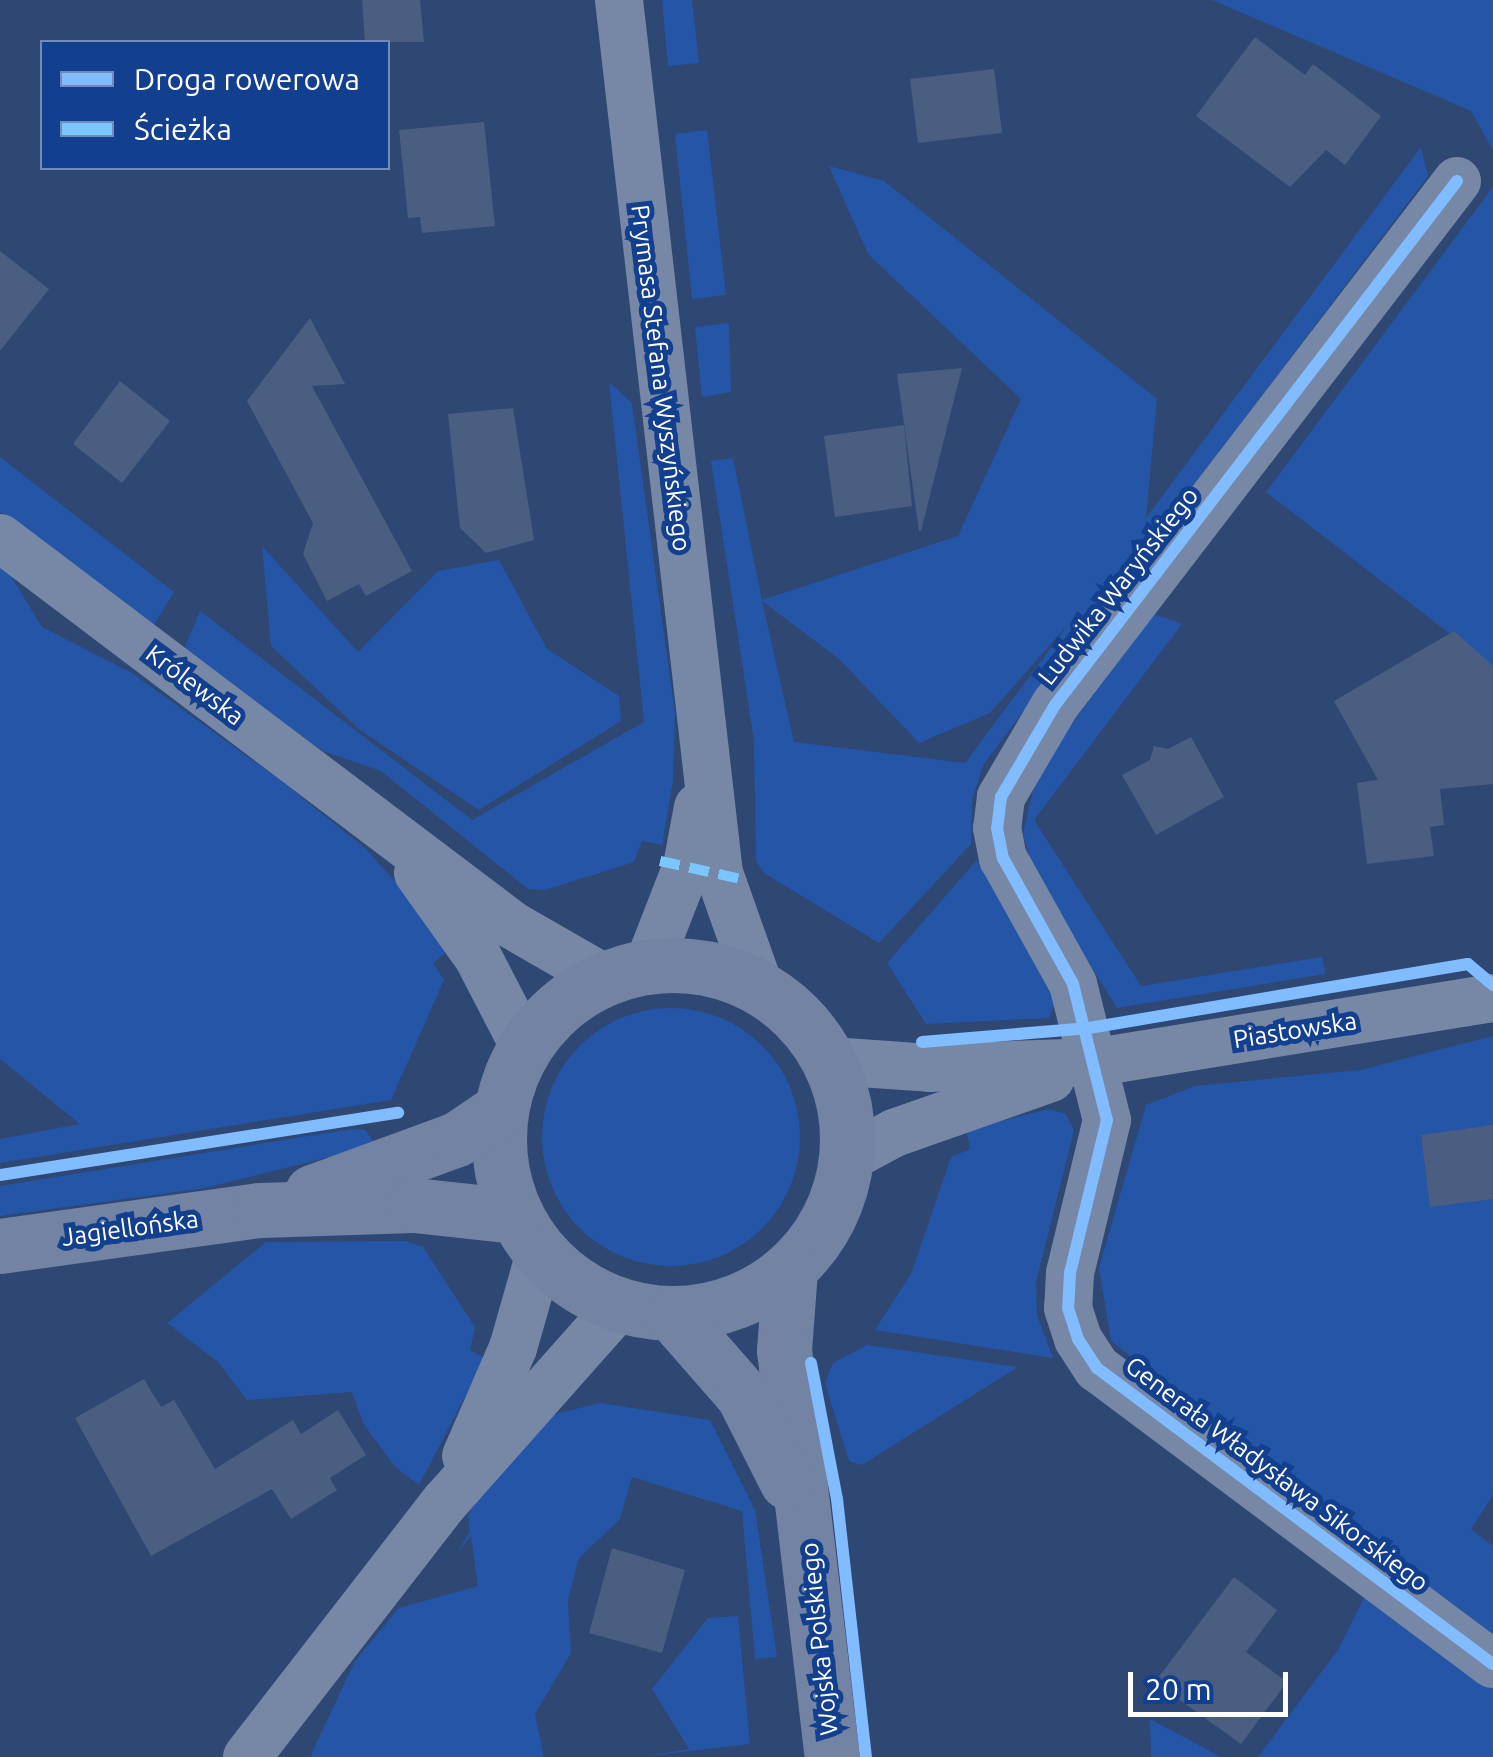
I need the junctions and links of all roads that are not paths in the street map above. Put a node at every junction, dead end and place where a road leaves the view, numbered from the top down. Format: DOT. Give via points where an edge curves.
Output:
graph roads {
  1 [pos="619,0"];
  2 [pos="1457,181"];
  3 [pos="0,538"];
  4 [pos="707,754"];
  5 [pos="390,834"];
  6 [pos="626,972"];
  7 [pos="758,986"];
  8 [pos="1493,998"];
  9 [pos="524,1044"];
  10 [pos="832,1061"];
  11 [pos="1097,1062"];
  12 [pos="500,1110"];
  13 [pos="846,1159"];
  14 [pos="260,1210"];
  15 [pos="528,1235"];
  16 [pos="0,1246"];
  17 [pos="790,1270"];
  18 [pos="646,1310"];
  19 [pos="445,1502"];
  20 [pos="807,1520"];
  21 [pos="1493,1664"];
  22 [pos="247,1757"];
  23 [pos="832,1757"];
  1 -- 4 [label="street, Prymasa Stefana Wyszyńskiego" via="666,454"];
  2 -- 11 [label="street, Ludwika Waryńskiego" via="1055,705 1001,798 1003,858 1073,984"];
  3 -- 5 [label="street, Królewska"];
  4 -- 6 [label="street, Prymasa Stefana Wyszyńskiego" via="688,866"];
  4 -- 7 [label="street, Prymasa Stefana Wyszyńskiego" via="719,873"];
  5 -- 6 [label="street, Królewska" via="512,925"];
  5 -- 9 [label="street, Królewska" via="478,957"];
  6 -- 7 [label="street" via="686,965"];
  6 -- 9 [label="street" via="556,1008"];
  7 -- 10 [label="street" via="792,1012"];
  8 -- 11 [label="street, Piastowska"];
  9 -- 12 [label="street"];
  10 -- 11 [label="street, Piastowska" via="930,1068"];
  10 -- 13 [label="street" via="848,1122"];
  11 -- 13 [label="street, Piastowska" via="894,1133"];
  11 -- 21 [label="street, Generała Władysława Sikorskiego" via="1107,1120 1070,1273 1068,1308 1097,1368"];
  12 -- 14 [label="street, Jagiellońska" via="457,1139"];
  12 -- 15 [label="street" via="503,1182"];
  13 -- 17 [label="street" via="825,1227"];
  14 -- 15 [label="street, Jagiellońska" via="414,1204"];
  14 -- 16 [label="street, Jagiellońska"];
  15 -- 18 [label="street" via="572,1283"];
  15 -- 19 [label="street" via="513,1348"];
  17 -- 18 [label="street" via="735,1304"];
  17 -- 20 [label="street, Wojska Polskiego" via="784,1350"];
  18 -- 19 [label="street"];
  18 -- 20 [label="street, Wojska Polskiego" via="743,1395"];
  19 -- 22 [label="street"];
  20 -- 23 [label="street, Wojska Polskiego"];
}
